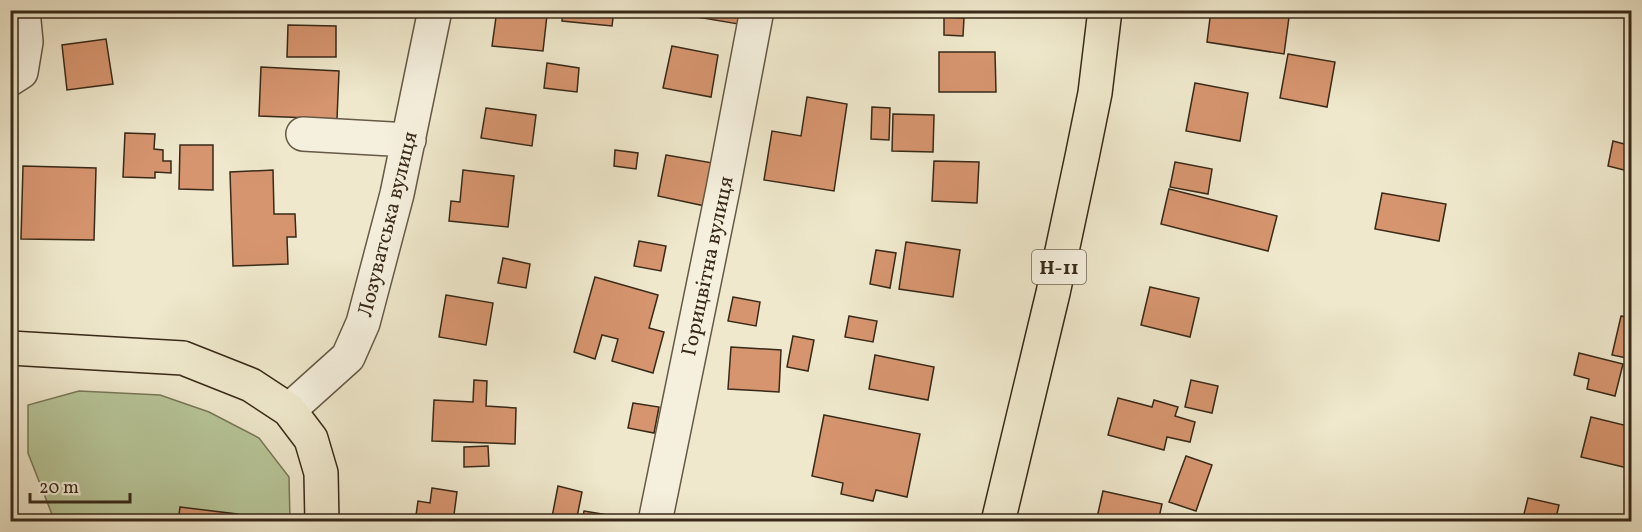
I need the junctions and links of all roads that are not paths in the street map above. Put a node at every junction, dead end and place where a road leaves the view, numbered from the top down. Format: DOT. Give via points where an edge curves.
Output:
graph roads {
  1 [pos="23,10"];
  2 [pos="435,10"];
  3 [pos="757,10"];
  4 [pos="1105,10"];
  5 [pos="10,79"];
  6 [pos="303,134"];
  7 [pos="409,140"];
  8 [pos="10,348"];
  9 [pos="289,410"];
  10 [pos="322,522"];
  11 [pos="655,522"];
  12 [pos="998,522"];
  1 -- 5 [label="street" via="26,42 21,72"];
  2 -- 7 [label="street, Лозуватська вулиця"];
  3 -- 11 [label="street, Горицвітна вулиця"];
  4 -- 12 [label="main road, Н-11" via="1082,157"];
  6 -- 7 [label="street"];
  7 -- 9 [label="street, Лозуватська вулиця" via="366,312 348,357"];
  8 -- 9 [label="main road" via="183,358 251,384"];
  9 -- 10 [label="main road" via="311,440 321,473"];
}
